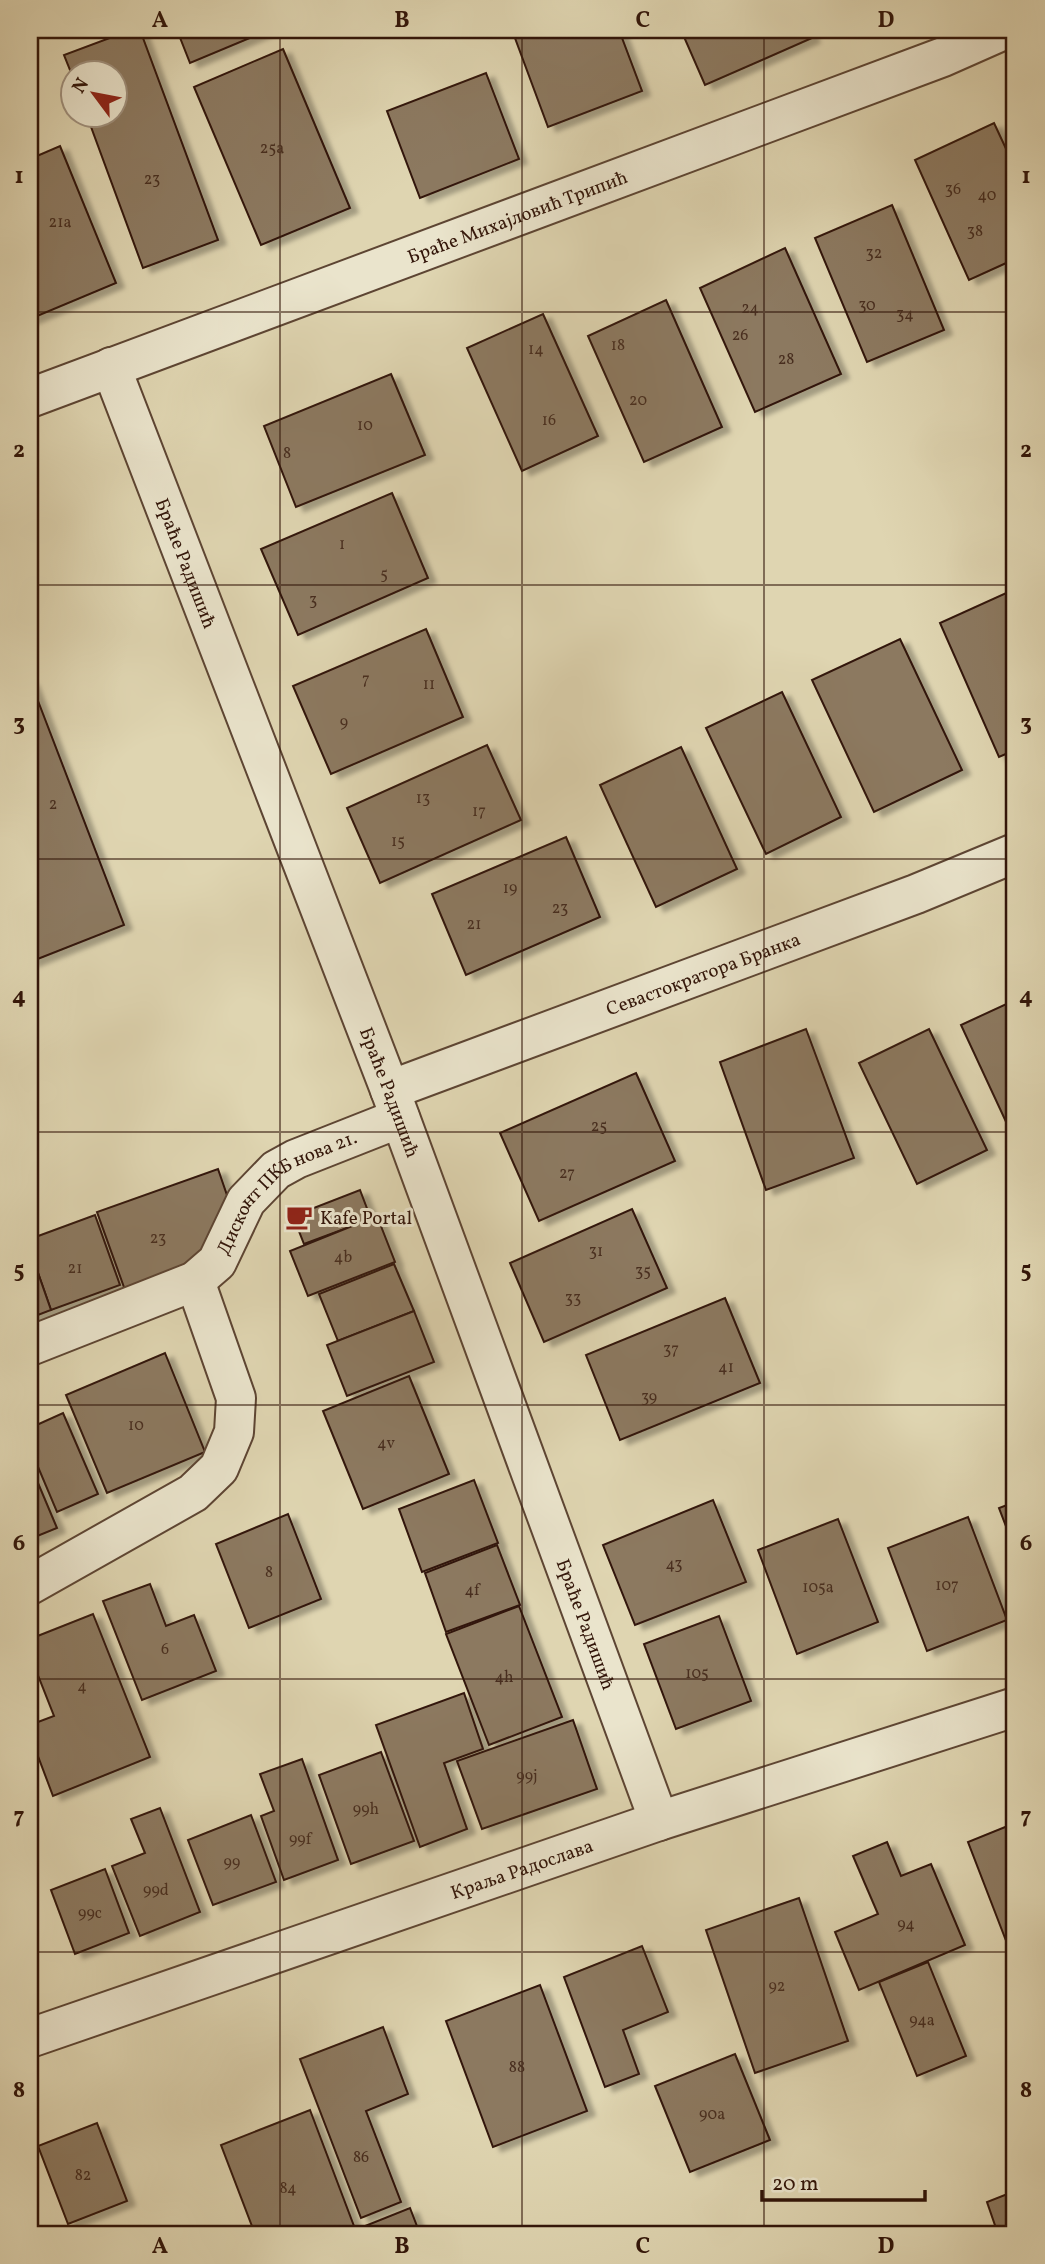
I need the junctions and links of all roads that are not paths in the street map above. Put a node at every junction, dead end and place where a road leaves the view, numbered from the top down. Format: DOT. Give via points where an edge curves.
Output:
graph roads {
  1 [pos="1004,30"];
  2 [pos="111,367"];
  3 [pos="30,398"];
  4 [pos="1015,853"];
  5 [pos="395,1104"];
  6 [pos="195,1281"];
  7 [pos="30,1346"];
  8 [pos="30,1585"];
  9 [pos="1015,1707"];
  10 [pos="659,1821"];
  11 [pos="30,2038"];
  1 -- 2 [label="street, Браће Михајловић Трипић"];
  2 -- 3 [label="street, Браће Михајловић Трипић"];
  2 -- 5 [label="street, Браће Радишић"];
  4 -- 5 [label="street, Севастократора Бранка"];
  5 -- 6 [label="street, Дисконт ПКБ нова 21." via="276,1170 246,1201 218,1262"];
  5 -- 10 [label="street, Браће Радишић"];
  6 -- 7 [label="street, Дисконт ПКБ нова 21."];
  6 -- 8 [label="street" via="236,1398 234,1432 219,1468 193,1493"];
  9 -- 10 [label="street, Краља Радослава"];
  10 -- 11 [label="street, Краља Радослава"];
}
